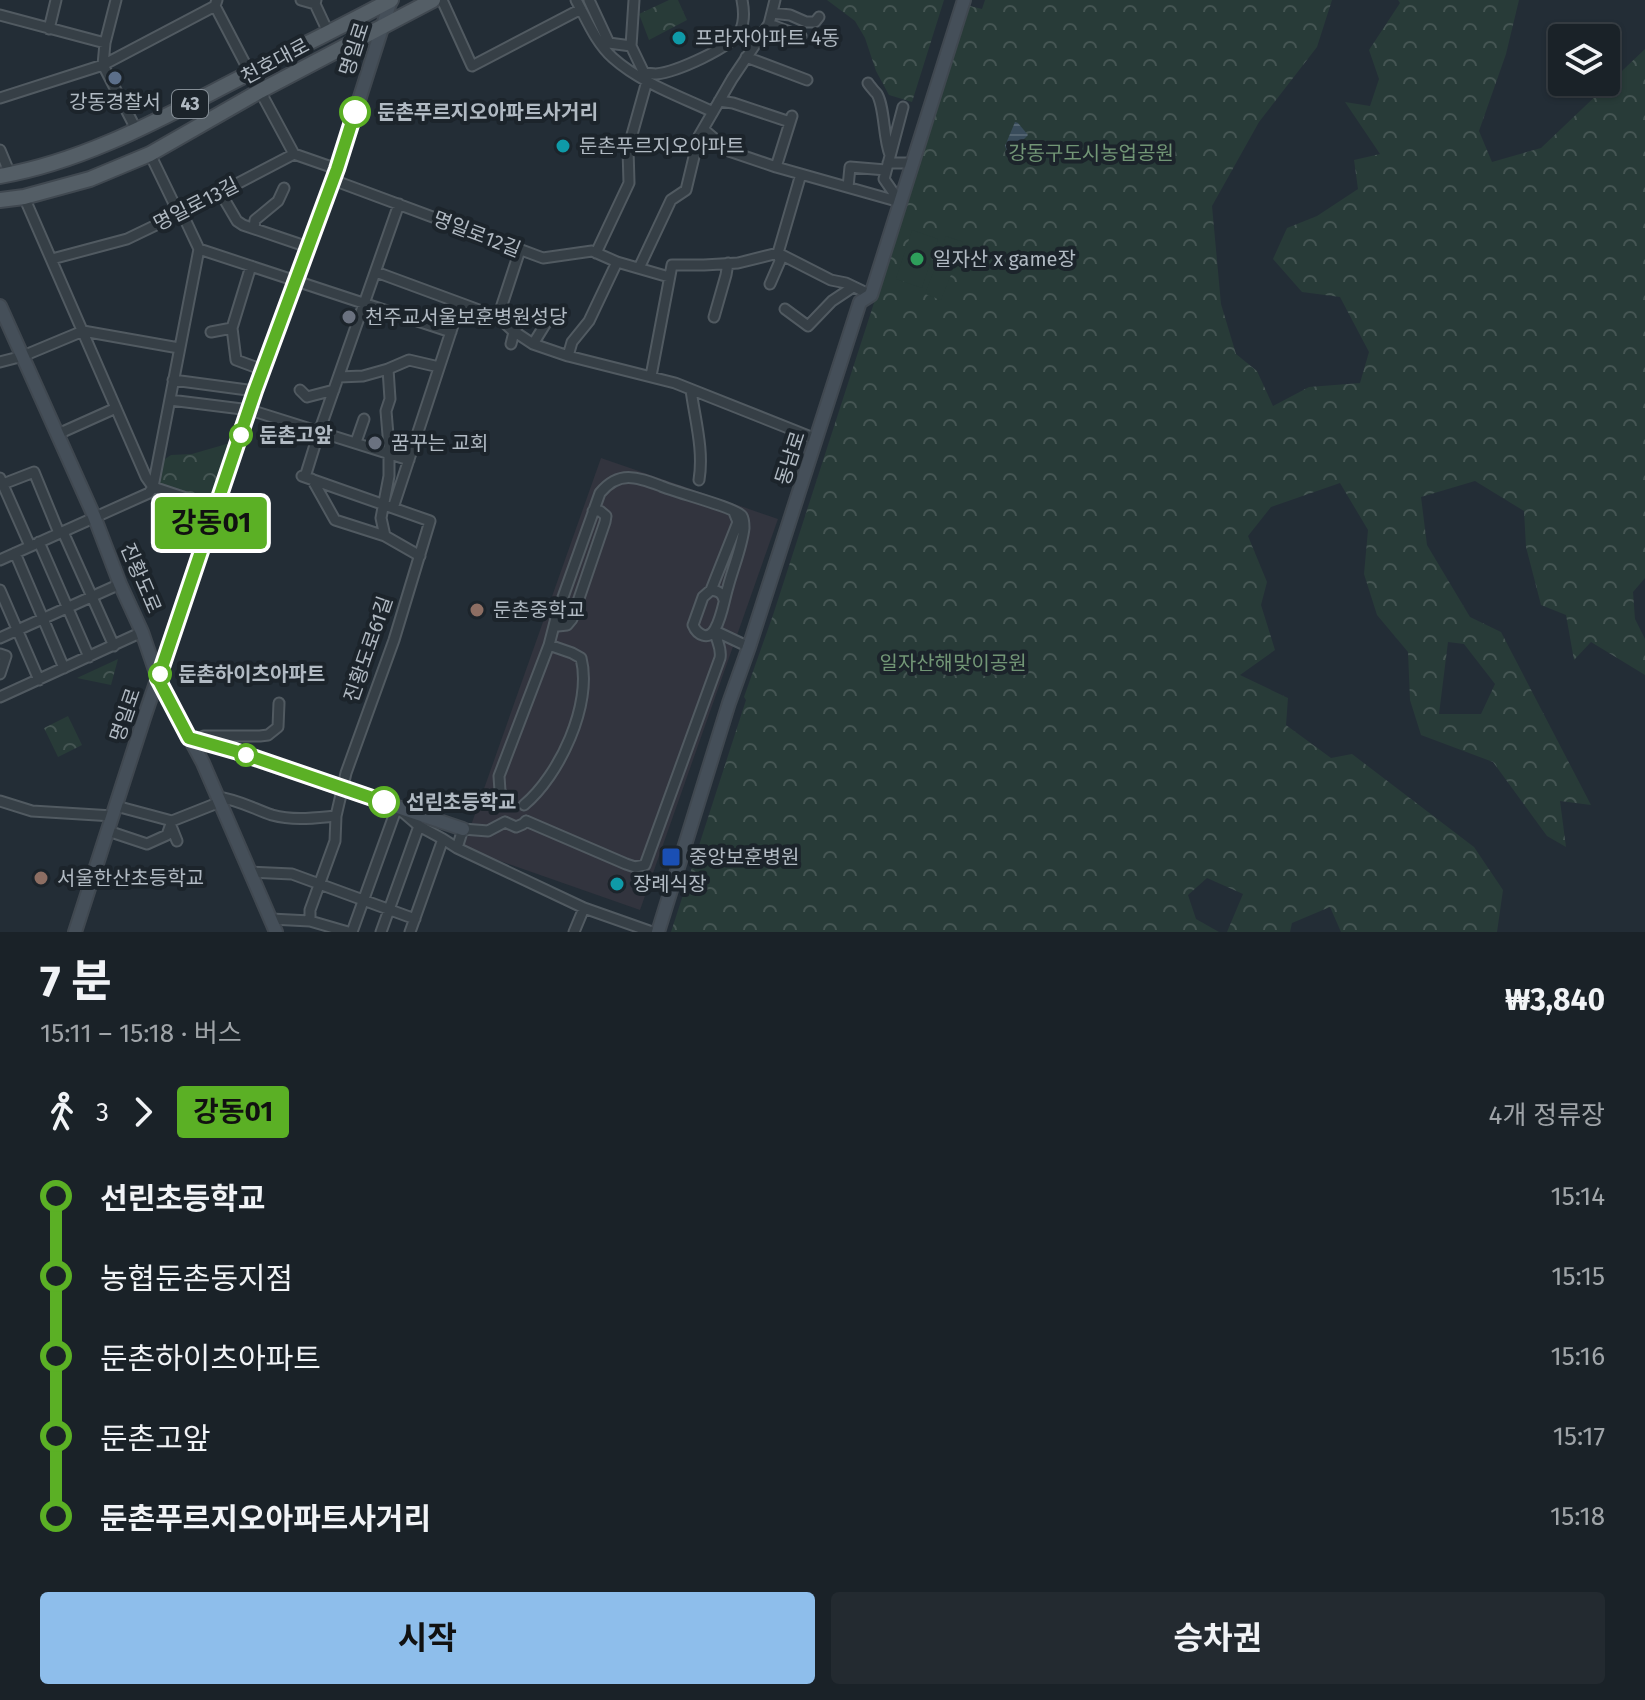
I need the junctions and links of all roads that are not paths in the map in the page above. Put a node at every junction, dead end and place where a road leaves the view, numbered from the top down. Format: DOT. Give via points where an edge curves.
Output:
graph roads {
  1 [pos="56,0"];
  2 [pos="116,0"];
  3 [pos="301,0"];
  4 [pos="391,0"];
  5 [pos="433,0"];
  6 [pos="442,0"];
  7 [pos="589,0"];
  8 [pos="634,0"];
  9 [pos="742,0"];
  10 [pos="775,0"];
  11 [pos="964,0"];
  12 [pos="316,2"];
  13 [pos="216,3"];
  14 [pos="578,5"];
  15 [pos="772,13"];
  16 [pos="0,15"];
  17 [pos="819,17"];
  18 [pos="769,24"];
  19 [pos="383,25"];
  20 [pos="49,29"];
  21 [pos="329,34"];
  22 [pos="801,36"];
  23 [pos="105,43"];
  24 [pos="631,46"];
  25 [pos="746,57"];
  26 [pos="103,65"];
  27 [pos="250,73"];
  28 [pos="807,80"];
  29 [pos="647,81"];
  30 [pos="868,83"];
  31 [pos="260,91"];
  32 [pos="0,98"];
  33 [pos="719,101"];
  34 [pos="903,107"];
  35 [pos="713,112"];
  36 [pos="703,129"];
  37 [pos="137,131"];
  38 [pos="0,150"];
  39 [pos="150,154"];
  40 [pos="294,154"];
  41 [pos="888,163"];
  42 [pos="913,163"];
  43 [pos="776,167"];
  44 [pos="335,174"];
  45 [pos="801,174"];
  46 [pos="5,175"];
  47 [pos="848,187"];
  48 [pos="284,188"];
  49 [pos="220,192"];
  50 [pos="24,197"];
  51 [pos="0,200"];
  52 [pos="900,202"];
  53 [pos="399,204"];
  54 [pos="180,213"];
  55 [pos="254,228"];
  56 [pos="308,247"];
  57 [pos="199,249"];
  58 [pos="520,250"];
  59 [pos="596,253"];
  60 [pos="778,253"];
  61 [pos="52,259"];
  62 [pos="617,262"];
  63 [pos="728,263"];
  64 [pos="251,266"];
  65 [pos="639,268"];
  66 [pos="376,272"];
  67 [pos="669,277"];
  68 [pos="296,281"];
  69 [pos="770,284"];
  70 [pos="853,287"];
  71 [pos="871,295"];
  72 [pos="365,302"];
  73 [pos="460,304"];
  74 [pos="0,306"];
  75 [pos="785,309"];
  76 [pos="523,316"];
  77 [pos="498,317"];
  78 [pos="714,317"];
  79 [pos="546,323"];
  80 [pos="232,328"];
  81 [pos="83,331"];
  82 [pos="211,332"];
  83 [pos="451,332"];
  84 [pos="514,332"];
  85 [pos="511,344"];
  86 [pos="533,344"];
  87 [pos="179,348"];
  88 [pos="23,356"];
  89 [pos="568,356"];
  90 [pos="0,362"];
  91 [pos="439,367"];
  92 [pos="388,369"];
  93 [pos="263,370"];
  94 [pos="651,376"];
  95 [pos="339,377"];
  96 [pos="173,380"];
  97 [pos="334,390"];
  98 [pos="691,390"];
  99 [pos="255,391"];
  100 [pos="305,396"];
  101 [pos="170,400"];
  102 [pos="116,408"];
  103 [pos="250,410"];
  104 [pos="364,419"];
  105 [pos="319,432"];
  106 [pos="58,434"];
  107 [pos="816,439"];
  108 [pos="356,442"];
  109 [pos="389,453"];
  110 [pos="409,460"];
  111 [pos="306,478"];
  112 [pos="699,480"];
  113 [pos="1,481"];
  114 [pos="153,487"];
  115 [pos="389,506"];
  116 [pos="216,508"];
  117 [pos="732,510"];
  118 [pos="593,511"];
  119 [pos="94,516"];
  120 [pos="61,532"];
  121 [pos="385,536"];
  122 [pos="35,544"];
  123 [pos="15,553"];
  124 [pos="420,556"];
  125 [pos="0,560"];
  126 [pos="120,584"];
  127 [pos="711,590"];
  128 [pos="0,592"];
  129 [pos="92,598"];
  130 [pos="724,600"];
  131 [pos="68,609"];
  132 [pos="43,620"];
  133 [pos="555,623"];
  134 [pos="18,631"];
  135 [pos="715,631"];
  136 [pos="142,632"];
  137 [pos="0,638"];
  138 [pos="549,645"];
  139 [pos="114,646"];
  140 [pos="749,647"];
  141 [pos="0,654"];
  142 [pos="89,657"];
  143 [pos="64,668"];
  144 [pos="0,674"];
  145 [pos="158,679"];
  146 [pos="39,680"];
  147 [pos="0,697"];
  148 [pos="279,703"];
  149 [pos="189,738"];
  150 [pos="202,741"];
  151 [pos="235,751"];
  152 [pos="203,763"];
  153 [pos="343,789"];
  154 [pos="219,800"];
  155 [pos="0,801"];
  156 [pos="508,804"];
  157 [pos="524,805"];
  158 [pos="397,807"];
  159 [pos="115,811"];
  160 [pos="336,816"];
  161 [pos="526,821"];
  162 [pos="505,822"];
  163 [pos="172,823"];
  164 [pos="419,826"];
  165 [pos="463,829"];
  166 [pos="108,831"];
  167 [pos="443,839"];
  168 [pos="177,841"];
  169 [pos="457,848"];
  170 [pos="251,872"];
  171 [pos="320,884"];
  172 [pos="363,901"];
  173 [pos="584,908"];
  174 [pos="389,910"];
  175 [pos="271,919"];
  176 [pos="415,919"];
  177 [pos="310,921"];
  178 [pos="75,932"];
  179 [pos="276,932"];
  180 [pos="350,932"];
  181 [pos="381,932"];
  182 [pos="410,932"];
  183 [pos="574,932"];
  184 [pos="655,932"];
  1 -- 20 [label="street"];
  2 -- 23 [label="street"];
  3 -- 12 [label="street"];
  4 -- 19 [label="street, 명일로"];
  4 -- 21 [label="main road, 천호대로 / 43"];
  5 -- 19 [label="main road, 천호대로 / 43"];
  6 -- 14 [label="street" via="472,66"];
  7 -- 24 [label="street" via="609,43"];
  8 -- 24 [label="street"];
  9 -- 24 [label="street" via="739,34 684,66 644,73"];
  10 -- 15 [label="street"];
  11 -- 42 [label="street, 동남로"];
  12 -- 21 [label="street"];
  13 -- 26 [label="street"];
  13 -- 27 [label="street"];
  14 -- 29 [label="street" via="611,57"];
  15 -- 17 [label="street" via="806,22"];
  15 -- 18 [label="street"];
  16 -- 20 [label="street"];
  18 -- 22 [label="street"];
  18 -- 25 [label="street"];
  19 -- 31 [label="main road, 천호대로 / 43"];
  19 -- 44 [label="street, 명일로"];
  20 -- 23 [label="street"];
  21 -- 27 [label="main road, 천호대로 / 43"];
  23 -- 26 [label="street"];
  25 -- 28 [label="street"];
  25 -- 33 [label="street"];
  26 -- 32 [label="street"];
  26 -- 37 [label="street"];
  27 -- 37 [label="main road, 천호대로 / 43"];
  29 -- 35 [label="street"];
  29 -- 59 [label="street" via="628,149 629,183"];
  30 -- 41 [label="street" via="880,104"];
  31 -- 39 [label="main road, 천호대로 / 43"];
  31 -- 40 [label="street"];
  33 -- 35 [label="street"];
  33 -- 43 [label="street" via="791,119"];
  34 -- 41 [label="street"];
  35 -- 36 [label="street"];
  36 -- 43 [label="street" via="729,151"];
  36 -- 65 [label="street" via="686,190 671,200"];
  37 -- 46 [label="main road, 천호대로 / 43"];
  38 -- 46 [label="street"];
  39 -- 50 [label="main road, 천호대로 / 43" via="90,179"];
  39 -- 54 [label="street"];
  40 -- 44 [label="street"];
  40 -- 49 [label="street, 명일로13길"];
  41 -- 42 [label="street"];
  41 -- 47 [label="street" via="850,167"];
  41 -- 52 [label="street" via="884,179"];
  42 -- 52 [label="street, 동남로"];
  43 -- 45 [label="street"];
  44 -- 53 [label="street, 명일로12길"];
  44 -- 56 [label="street, 명일로"];
  45 -- 47 [label="street"];
  45 -- 60 [label="street"];
  47 -- 52 [label="street"];
  48 -- 55 [label="street"];
  49 -- 54 [label="street, 명일로13길"];
  49 -- 55 [label="street" via="237,221"];
  50 -- 51 [label="main road, 천호대로 / 43"];
  50 -- 61 [label="street"];
  52 -- 71 [label="street, 동남로"];
  53 -- 58 [label="street, 명일로12길"];
  53 -- 66 [label="street"];
  54 -- 57 [label="street"];
  54 -- 61 [label="street, 명일로13길" via="127,239"];
  55 -- 56 [label="street"];
  56 -- 68 [label="street, 명일로"];
  57 -- 64 [label="street"];
  57 -- 87 [label="street"];
  58 -- 59 [label="street, 명일로12길" via="543,258"];
  58 -- 77 [label="street"];
  59 -- 62 [label="street, 명일로12길"];
  60 -- 63 [label="street"];
  60 -- 69 [label="street"];
  60 -- 70 [label="street"];
  61 -- 81 [label="street"];
  62 -- 65 [label="street, 명일로12길"];
  62 -- 89 [label="street"];
  63 -- 67 [label="street" via="672,265"];
  63 -- 78 [label="street"];
  64 -- 68 [label="street"];
  64 -- 80 [label="street"];
  65 -- 67 [label="street, 명일로12길"];
  66 -- 72 [label="street"];
  66 -- 73 [label="street"];
  67 -- 94 [label="street"];
  68 -- 72 [label="street"];
  68 -- 93 [label="street, 명일로"];
  70 -- 71 [label="street"];
  70 -- 75 [label="street" via="808,326"];
  71 -- 107 [label="street, 동남로" via="860,302"];
  72 -- 83 [label="street"];
  72 -- 95 [label="street"];
  73 -- 77 [label="street"];
  73 -- 83 [label="street"];
  74 -- 88 [label="street, 진황도로"];
  76 -- 84 [label="street"];
  77 -- 84 [label="street"];
  79 -- 86 [label="street"];
  80 -- 82 [label="street"];
  80 -- 93 [label="street" via="236,360"];
  81 -- 87 [label="street"];
  81 -- 88 [label="street"];
  81 -- 102 [label="street"];
  83 -- 91 [label="street"];
  84 -- 85 [label="street"];
  84 -- 86 [label="street"];
  86 -- 89 [label="street"];
  87 -- 96 [label="street"];
  88 -- 90 [label="street"];
  88 -- 106 [label="street, 진황도로"];
  89 -- 94 [label="street"];
  91 -- 92 [label="street" via="409,360"];
  91 -- 110 [label="street"];
  92 -- 95 [label="street"];
  92 -- 109 [label="street"];
  93 -- 99 [label="street, 명일로"];
  94 -- 98 [label="street"];
  95 -- 97 [label="street"];
  96 -- 99 [label="street"];
  96 -- 101 [label="street"];
  97 -- 100 [label="street"];
  97 -- 105 [label="street"];
  98 -- 107 [label="street"];
  98 -- 112 [label="street" via="699,433"];
  99 -- 103 [label="street, 명일로"];
  101 -- 103 [label="street"];
  101 -- 114 [label="street"];
  102 -- 106 [label="street"];
  102 -- 114 [label="street"];
  103 -- 105 [label="street"];
  103 -- 116 [label="street, 명일로"];
  104 -- 108 [label="street"];
  105 -- 108 [label="street"];
  105 -- 111 [label="street"];
  106 -- 119 [label="street, 진황도로"];
  107 -- 140 [label="street, 동남로"];
  108 -- 109 [label="street"];
  109 -- 110 [label="street"];
  109 -- 115 [label="street"];
  110 -- 115 [label="street"];
  111 -- 115 [label="street"];
  111 -- 121 [label="street" via="335,520"];
  113 -- 120 [label="street" via="34,472"];
  113 -- 122 [label="street"];
  114 -- 116 [label="street"];
  114 -- 119 [label="street"];
  115 -- 121 [label="street" via="381,518"];
  115 -- 124 [label="street, 진황도로61길" via="430,521"];
  116 -- 145 [label="street, 명일로"];
  117 -- 118 [label="street" via="624,477 606,486"];
  117 -- 127 [label="street" via="738,522"];
  117 -- 130 [label="street" via="742,516 744,528"];
  118 -- 133 [label="street"];
  118 -- 133 [label="street" via="603,513 605,522 572,619 567,625"];
  119 -- 120 [label="street"];
  119 -- 126 [label="street, 진황도로"];
  120 -- 122 [label="street"];
  120 -- 129 [label="street"];
  121 -- 124 [label="street"];
  122 -- 123 [label="street"];
  122 -- 131 [label="street"];
  123 -- 125 [label="street"];
  123 -- 132 [label="street"];
  124 -- 153 [label="street, 진황도로61길"];
  126 -- 129 [label="street"];
  126 -- 136 [label="street, 진황도로"];
  127 -- 130 [label="street"];
  127 -- 135 [label="street" via="693,625 705,636"];
  128 -- 134 [label="street"];
  129 -- 131 [label="street"];
  129 -- 139 [label="street"];
  130 -- 135 [label="street"];
  131 -- 132 [label="street"];
  131 -- 142 [label="street"];
  132 -- 134 [label="street"];
  132 -- 143 [label="street"];
  133 -- 138 [label="street"];
  134 -- 137 [label="street"];
  134 -- 146 [label="street"];
  135 -- 140 [label="street"];
  135 -- 161 [label="street" via="720,658 645,865 626,864"];
  136 -- 139 [label="street"];
  136 -- 145 [label="street, 진황도로"];
  138 -- 156 [label="street" via="499,776"];
  138 -- 157 [label="street" via="581,658 582,692 559,761"];
  139 -- 142 [label="street"];
  140 -- 184 [label="street, 동남로"];
  141 -- 144 [label="street" via="6,656"];
  142 -- 143 [label="street"];
  143 -- 146 [label="street"];
  145 -- 149 [label="street, 진황도로"];
  145 -- 159 [label="street, 명일로"];
  146 -- 147 [label="street"];
  148 -- 150 [label="street" via="278,727 268,735 204,736"];
  149 -- 150 [label="street"];
  149 -- 152 [label="street, 진황도로"];
  150 -- 151 [label="street"];
  151 -- 152 [label="street" via="210,754"];
  151 -- 153 [label="street"];
  152 -- 154 [label="street, 진황도로"];
  153 -- 158 [label="street"];
  153 -- 160 [label="street, 진황도로61길"];
  154 -- 160 [label="street" via="228,798 295,820"];
  154 -- 163 [label="street"];
  154 -- 170 [label="street, 진황도로"];
  155 -- 159 [label="street" via="32,811"];
  156 -- 157 [label="street"];
  156 -- 162 [label="street" via="502,814"];
  157 -- 161 [label="street"];
  158 -- 164 [label="street"];
  158 -- 165 [label="street"];
  158 -- 172 [label="street"];
  159 -- 163 [label="street"];
  159 -- 166 [label="street, 명일로"];
  160 -- 171 [label="street, 진황도로61길" via="335,841"];
  161 -- 162 [label="street" via="516,827"];
  162 -- 165 [label="street" via="488,831"];
  163 -- 166 [label="street" via="167,835 147,844"];
  163 -- 168 [label="street"];
  164 -- 167 [label="street"];
  164 -- 174 [label="street"];
  165 -- 169 [label="street"];
  166 -- 178 [label="street, 명일로"];
  167 -- 169 [label="street"];
  167 -- 176 [label="street"];
  169 -- 173 [label="street"];
  170 -- 171 [label="street" via="292,874"];
  170 -- 175 [label="street, 진황도로"];
  171 -- 172 [label="street"];
  171 -- 177 [label="street, 진황도로61길"];
  172 -- 174 [label="street"];
  172 -- 180 [label="street"];
  173 -- 183 [label="street"];
  173 -- 184 [label="street"];
  174 -- 176 [label="street"];
  174 -- 181 [label="street"];
  175 -- 177 [label="street"];
  175 -- 179 [label="street, 진황도로"];
  176 -- 182 [label="street"];
  177 -- 180 [label="street"];
}
